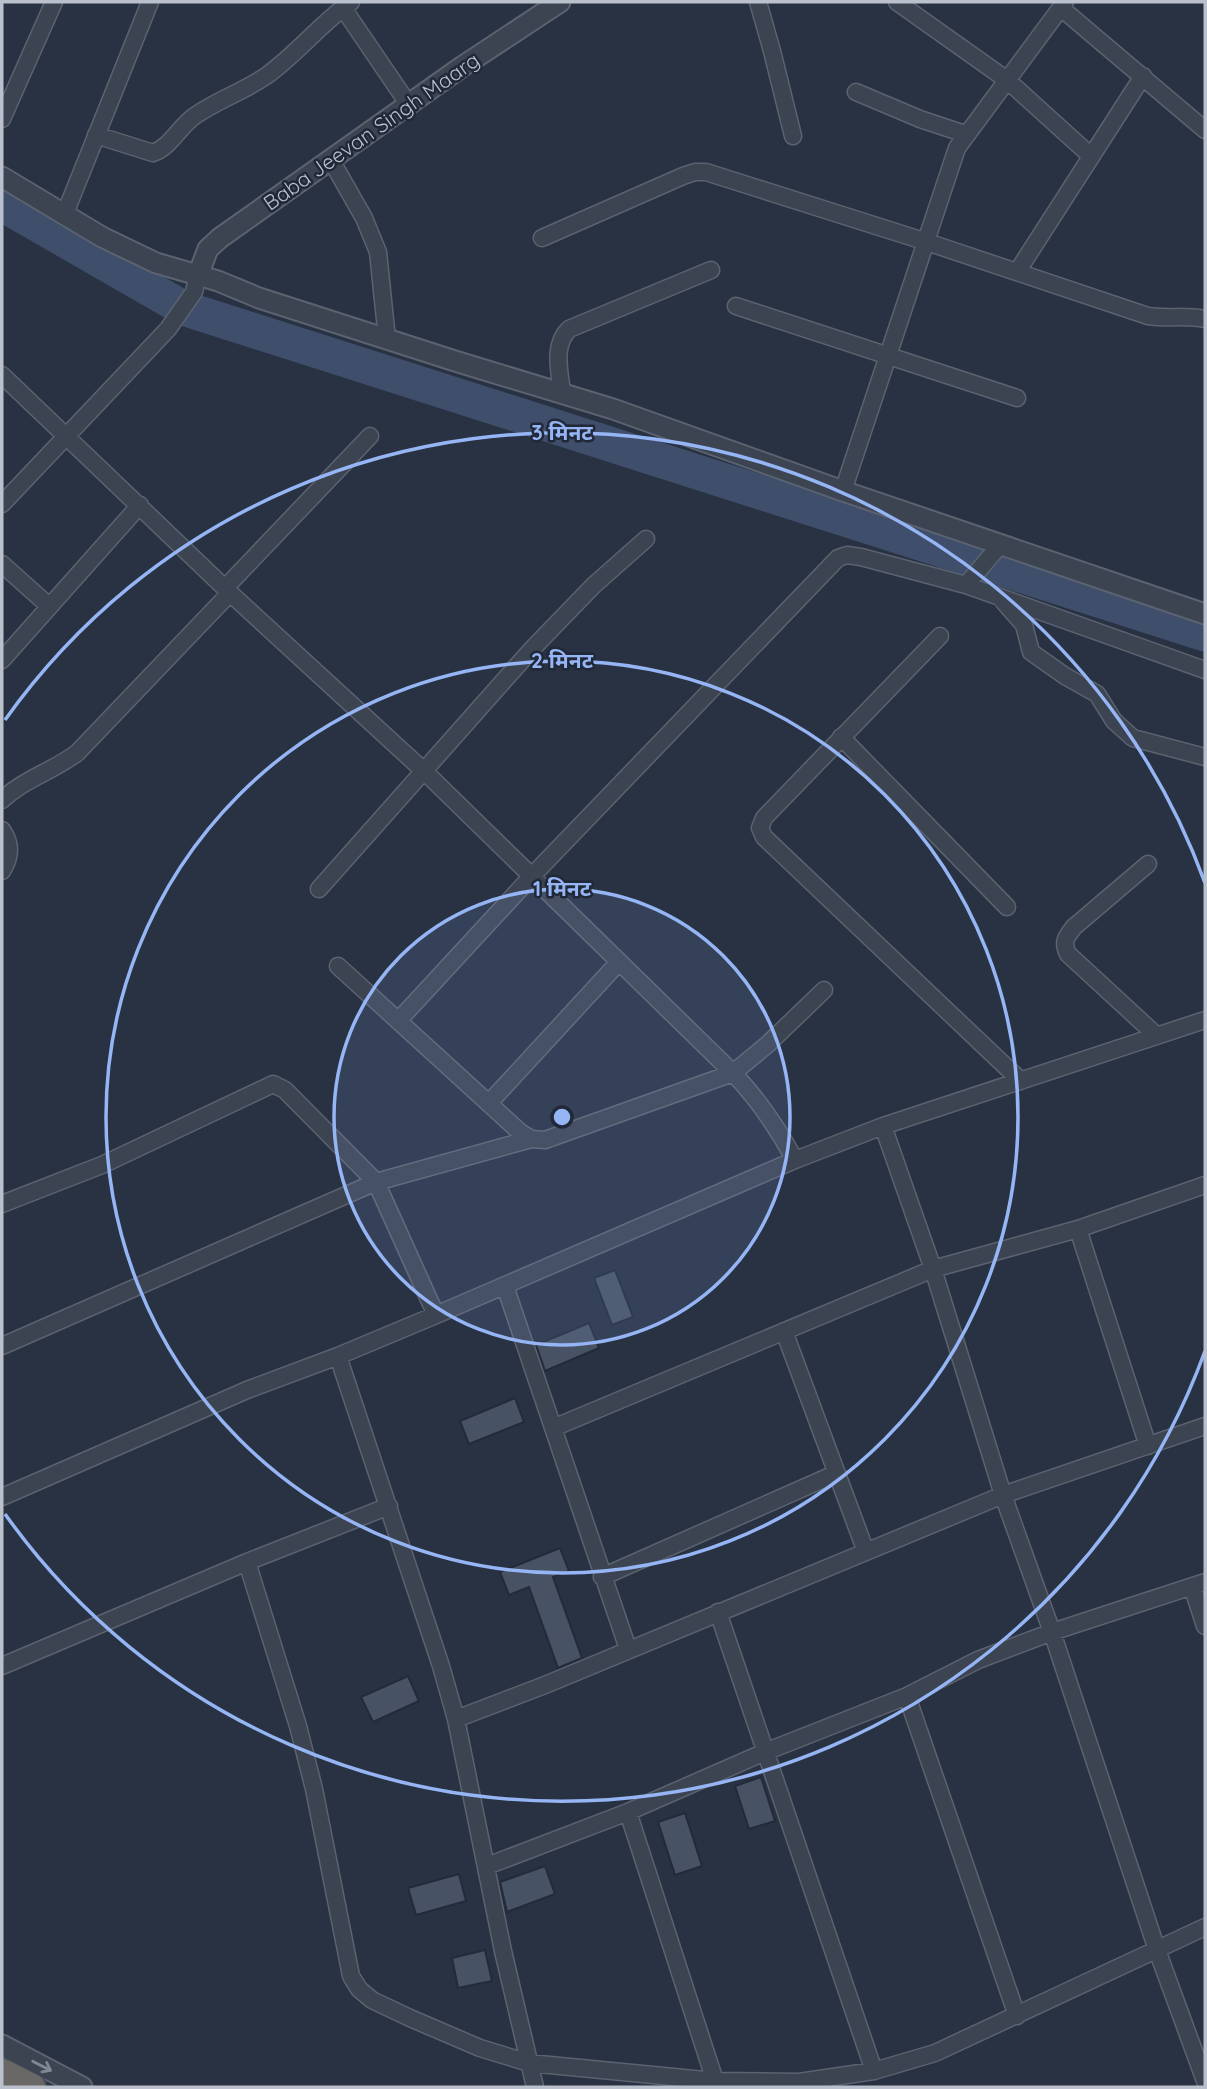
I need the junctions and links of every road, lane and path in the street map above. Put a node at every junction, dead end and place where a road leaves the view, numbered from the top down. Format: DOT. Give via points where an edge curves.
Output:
graph roads {
  1 [pos="54,2"];
  2 [pos="150,2"];
  3 [pos="560,2"];
  4 [pos="758,2"];
  5 [pos="897,2"];
  6 [pos="347,5"];
  7 [pos="1063,5"];
  8 [pos="1143,76"];
  9 [pos="2,78"];
  10 [pos="1007,80"];
  11 [pos="17,86"];
  12 [pos="856,92"];
  13 [pos="409,105"];
  14 [pos="2,119"];
  15 [pos="1205,130"];
  16 [pos="96,135"];
  17 [pos="965,135"];
  18 [pos="793,136"];
  19 [pos="1091,156"];
  20 [pos="331,160"];
  21 [pos="2,177"];
  22 [pos="64,216"];
  23 [pos="542,238"];
  24 [pos="927,242"];
  25 [pos="711,270"];
  26 [pos="1017,272"];
  27 [pos="196,283"];
  28 [pos="736,306"];
  29 [pos="1205,318"];
  30 [pos="387,339"];
  31 [pos="888,357"];
  32 [pos="2,374"];
  33 [pos="562,393"];
  34 [pos="1017,398"];
  35 [pos="65,436"];
  36 [pos="370,436"];
  37 [pos="843,491"];
  38 [pos="2,504"];
  39 [pos="140,505"];
  40 [pos="646,539"];
  41 [pos="996,550"];
  42 [pos="2,564"];
  43 [pos="969,581"];
  44 [pos="228,590"];
  45 [pos="999,597"];
  46 [pos="49,606"];
  47 [pos="1205,614"];
  48 [pos="940,636"];
  49 [pos="2,660"];
  50 [pos="1205,670"];
  51 [pos="841,737"];
  52 [pos="1205,757"];
  53 [pos="425,772"];
  54 [pos="2,800"];
  55 [pos="2,830"];
  56 [pos="1148,864"];
  57 [pos="2,871"];
  58 [pos="531,877"];
  59 [pos="319,889"];
  60 [pos="1007,907"];
  61 [pos="619,962"];
  62 [pos="338,965"];
  63 [pos="824,990"];
  64 [pos="1205,1020"];
  65 [pos="398,1021"];
  66 [pos="1157,1036"];
  67 [pos="733,1073"];
  68 [pos="1021,1081"];
  69 [pos="489,1103"];
  70 [pos="883,1126"];
  71 [pos="531,1139"];
  72 [pos="795,1160"];
  73 [pos="376,1182"];
  74 [pos="1205,1185"];
  75 [pos="2,1204"];
  76 [pos="1078,1228"];
  77 [pos="933,1269"];
  78 [pos="505,1286"];
  79 [pos="436,1315"];
  80 [pos="784,1331"];
  81 [pos="2,1346"];
  82 [pos="338,1356"];
  83 [pos="1205,1426"];
  84 [pos="554,1429"];
  85 [pos="1148,1446"];
  86 [pos="837,1473"];
  87 [pos="1003,1495"];
  88 [pos="2,1497"];
  89 [pos="389,1506"];
  90 [pos="866,1552"];
  91 [pos="247,1562"];
  92 [pos="602,1577"];
  93 [pos="1199,1584"];
  94 [pos="718,1612"];
  95 [pos="1205,1626"];
  96 [pos="1052,1632"];
  97 [pos="628,1649"];
  98 [pos="2,1666"];
  99 [pos="907,1696"];
  100 [pos="456,1719"];
  101 [pos="765,1752"];
  102 [pos="628,1812"];
  103 [pos="487,1866"];
  104 [pos="1205,1927"];
  105 [pos="1157,1950"];
  106 [pos="1017,2016"];
  107 [pos="2,2045"];
  108 [pos="529,2063"];
  109 [pos="874,2071"];
  110 [pos="2,2072"];
  111 [pos="715,2081"];
  112 [pos="1205,2081"];
  113 [pos="32,2087"];
  114 [pos="82,2087"];
  115 [pos="535,2087"];
  1 -- 11 [label="street"];
  2 -- 16 [label="street"];
  3 -- 13 [label="street, Baba Jeevan Singh Maarg"];
  4 -- 18 [label="street"];
  5 -- 10 [label="street"];
  6 -- 13 [label="street"];
  6 -- 16 [label="street" via="283,63 183,124 159,151 146,152"];
  7 -- 8 [label="street"];
  7 -- 10 [label="street"];
  8 -- 15 [label="street"];
  8 -- 19 [label="street"];
  9 -- 11 [label="street"];
  10 -- 17 [label="street"];
  10 -- 19 [label="street"];
  11 -- 14 [label="street"];
  12 -- 17 [label="street"];
  13 -- 20 [label="street, Baba Jeevan Singh Maarg"];
  16 -- 22 [label="street"];
  17 -- 24 [label="street" via="951,162"];
  19 -- 26 [label="street"];
  20 -- 27 [label="street, Baba Jeevan Singh Maarg" via="214,243"];
  20 -- 30 [label="street" via="378,252"];
  21 -- 22 [label="street"];
  22 -- 27 [label="street"];
  23 -- 24 [label="street" via="695,172 715,174"];
  24 -- 26 [label="street"];
  24 -- 31 [label="street"];
  25 -- 33 [label="street" via="569,330 559,348"];
  26 -- 29 [label="street" via="1148,316"];
  27 -- 30 [label="street"];
  27 -- 35 [label="street" via="168,330"];
  28 -- 31 [label="street"];
  30 -- 33 [label="street"];
  31 -- 34 [label="street"];
  31 -- 37 [label="street"];
  32 -- 35 [label="street"];
  33 -- 37 [label="street"];
  35 -- 38 [label="street"];
  35 -- 39 [label="street"];
  36 -- 44 [label="street"];
  37 -- 41 [label="street"];
  39 -- 44 [label="street"];
  39 -- 46 [label="street"];
  40 -- 53 [label="street" via="532,649"];
  41 -- 43 [label="street"];
  41 -- 47 [label="street"];
  42 -- 46 [label="street"];
  43 -- 45 [label="street"];
  43 -- 58 [label="street" via="861,557 838,558"];
  44 -- 53 [label="street"];
  44 -- 54 [label="street" via="83,748"];
  45 -- 50 [label="street"];
  45 -- 52 [label="street" via="1024,625 1031,652 1097,694 1121,729 1147,743"];
  46 -- 49 [label="street"];
  48 -- 51 [label="street"];
  51 -- 60 [label="street"];
  51 -- 68 [label="street" via="764,818 760,828 764,837"];
  53 -- 58 [label="street"];
  53 -- 59 [label="street"];
  55 -- 57 [label="street" via="9,843"];
  56 -- 66 [label="street" via="1074,927 1064,945 1068,954"];
  58 -- 61 [label="street"];
  58 -- 65 [label="street"];
  61 -- 67 [label="street"];
  61 -- 69 [label="street"];
  62 -- 65 [label="street"];
  63 -- 67 [label="street"];
  64 -- 66 [label="street"];
  65 -- 69 [label="street"];
  66 -- 68 [label="street"];
  67 -- 71 [label="street" via="545,1139"];
  67 -- 72 [label="street" via="774,1121"];
  68 -- 70 [label="street"];
  69 -- 71 [label="street"];
  70 -- 72 [label="street"];
  70 -- 77 [label="street"];
  71 -- 73 [label="street"];
  72 -- 78 [label="street"];
  73 -- 75 [label="street" via="285,1090 273,1084 102,1165"];
  73 -- 79 [label="street"];
  73 -- 81 [label="street"];
  74 -- 76 [label="street"];
  76 -- 77 [label="street"];
  76 -- 85 [label="street"];
  77 -- 80 [label="street"];
  77 -- 87 [label="street"];
  78 -- 79 [label="street"];
  78 -- 84 [label="street"];
  79 -- 82 [label="street"];
  80 -- 84 [label="street"];
  80 -- 86 [label="street"];
  82 -- 88 [label="street" via="247,1390"];
  82 -- 89 [label="street"];
  83 -- 85 [label="street"];
  84 -- 92 [label="street"];
  85 -- 87 [label="street"];
  86 -- 90 [label="street"];
  86 -- 92 [label="street"];
  87 -- 90 [label="street"];
  87 -- 96 [label="street"];
  89 -- 91 [label="street"];
  89 -- 100 [label="street"];
  90 -- 94 [label="street"];
  91 -- 98 [label="street"];
  91 -- 108 [label="street" via="308,1764 351,1976 372,2000 480,2048"];
  92 -- 97 [label="street"];
  93 -- 95 [label="street"];
  93 -- 96 [label="street"];
  94 -- 97 [label="street"];
  94 -- 101 [label="street"];
  96 -- 99 [label="street" via="978,1660"];
  96 -- 105 [label="street"];
  97 -- 100 [label="street"];
  99 -- 101 [label="street"];
  99 -- 106 [label="street"];
  100 -- 103 [label="street"];
  101 -- 102 [label="street"];
  101 -- 109 [label="street"];
  102 -- 103 [label="street"];
  102 -- 111 [label="street"];
  103 -- 108 [label="street"];
  104 -- 105 [label="street"];
  105 -- 106 [label="street"];
  105 -- 112 [label="street"];
  106 -- 109 [label="street" via="935,2053"];
  107 -- 114 [label="street, one-way"];
  108 -- 111 [label="street"];
  108 -- 115 [label="street"];
  109 -- 111 [label="street" via="799,2082"];
  110 -- 113 [label="highway"];
}
